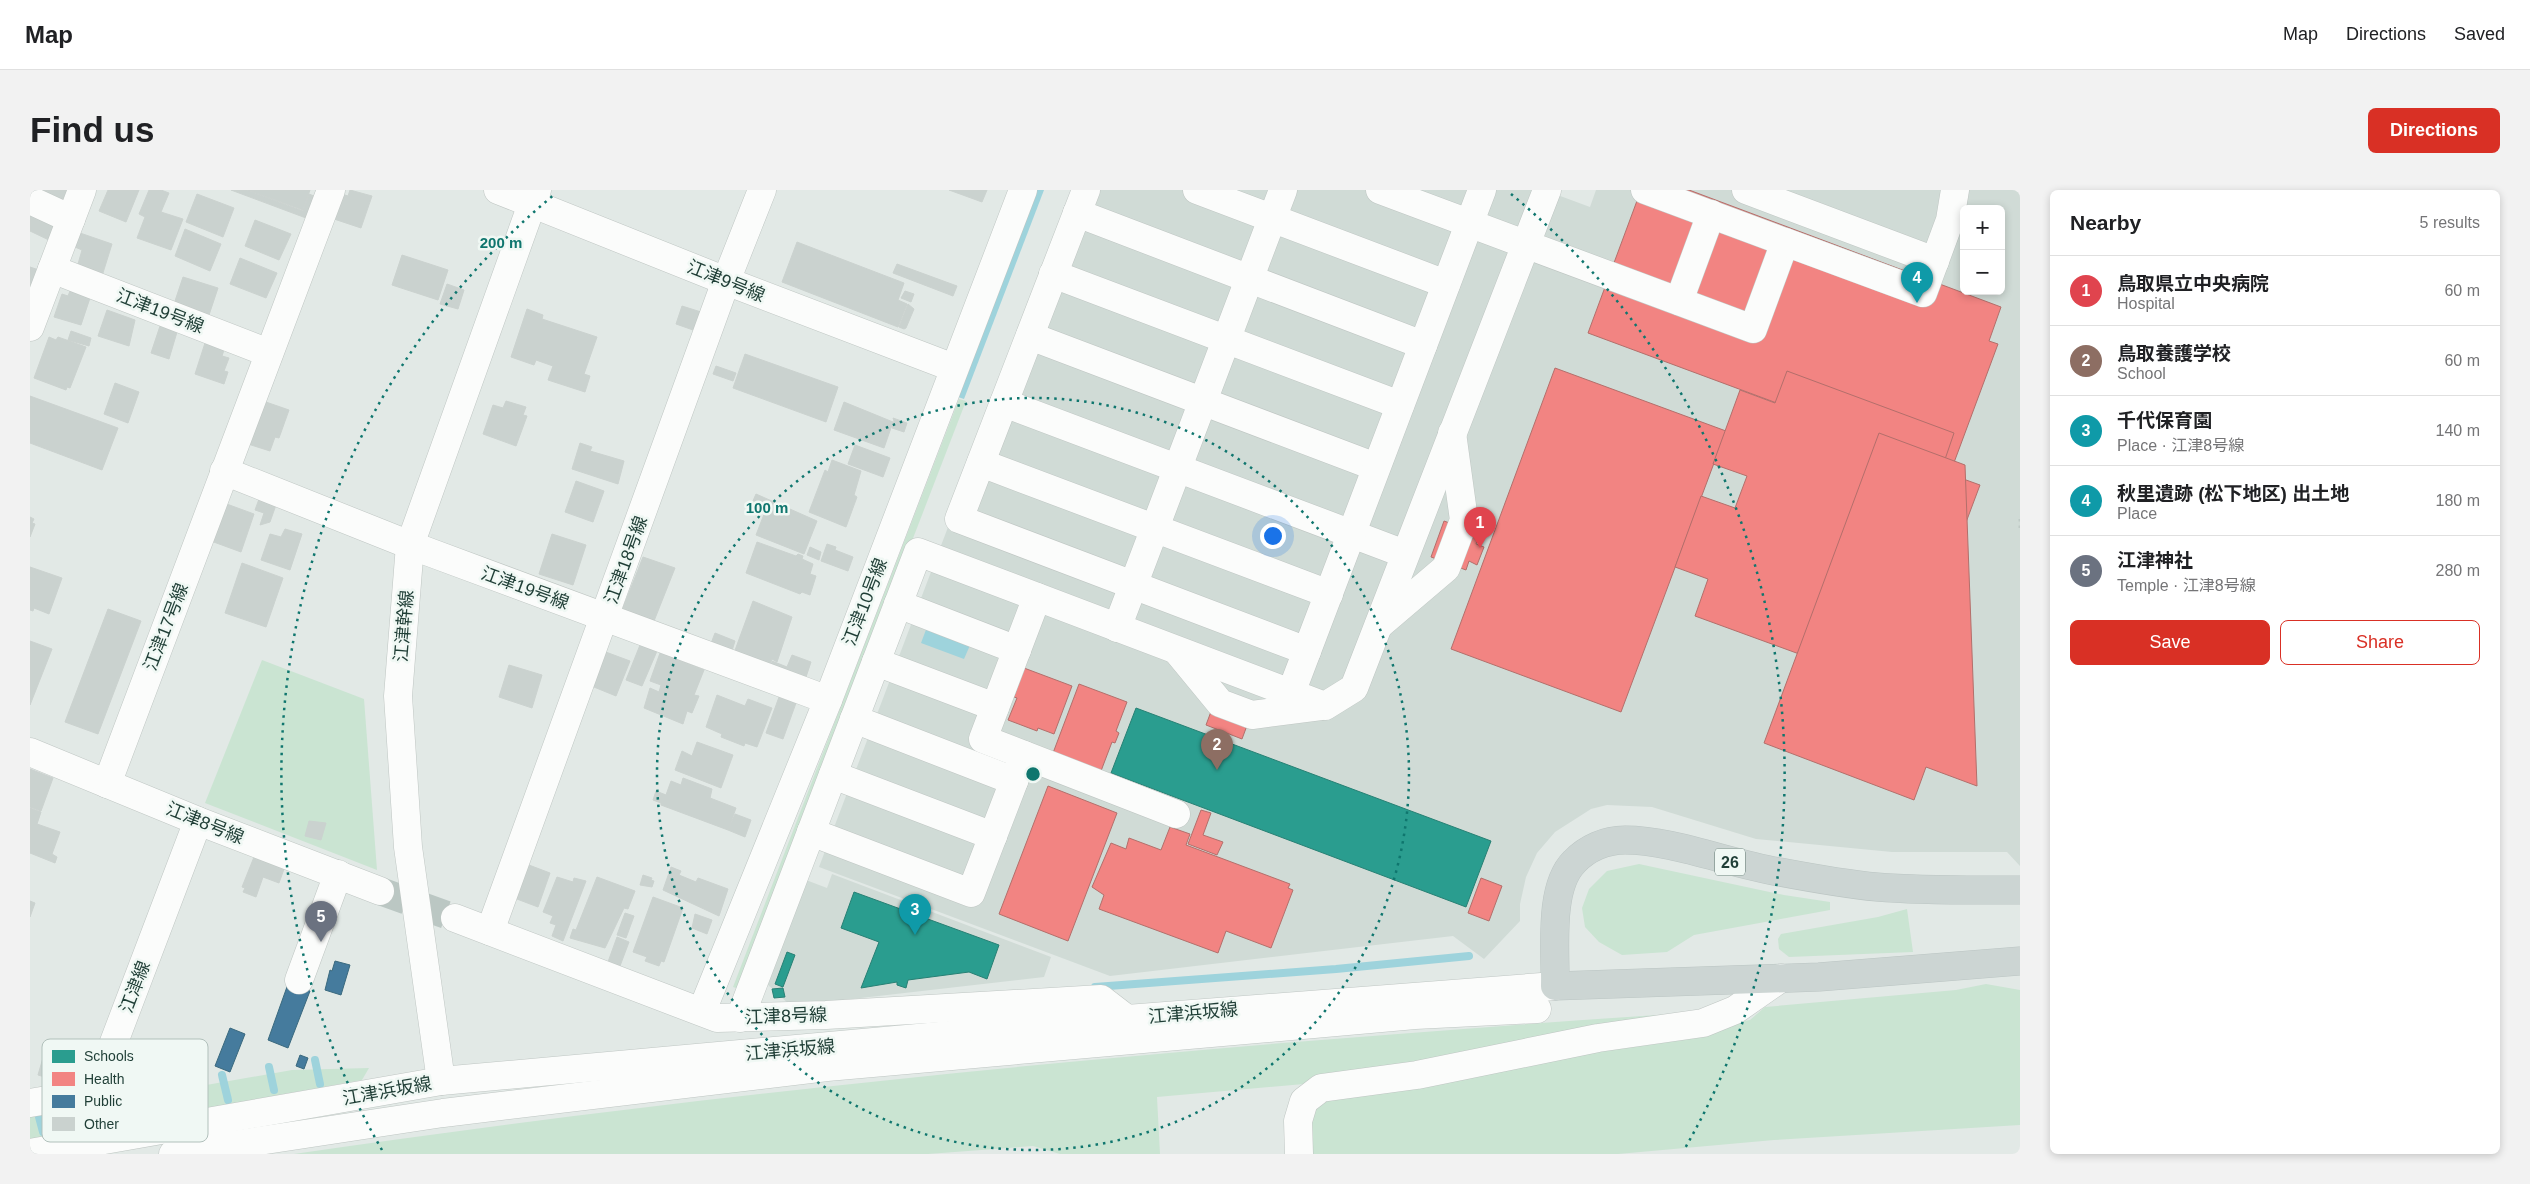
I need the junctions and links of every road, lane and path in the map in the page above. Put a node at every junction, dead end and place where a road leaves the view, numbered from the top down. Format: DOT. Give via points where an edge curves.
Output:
graph roads {
  1 [pos="82,190"];
  2 [pos="331,190"];
  3 [pos="498,190"];
  4 [pos="762,190"];
  5 [pos="1023,190"];
  6 [pos="1198,190"];
  7 [pos="1283,190"];
  8 [pos="1380,190"];
  9 [pos="1482,190"];
  10 [pos="1547,190"];
  11 [pos="1746,190"];
  12 [pos="1954,190"];
  13 [pos="1653,191"];
  14 [pos="535,196"];
  15 [pos="30,200"];
  16 [pos="1081,202"];
  17 [pos="1711,214"];
  18 [pos="1272,218"];
  19 [pos="71,219"];
  20 [pos="1469,224"];
  21 [pos="1785,242"];
  22 [pos="1525,245"];
  23 [pos="1935,261"];
  24 [pos="52,269"];
  25 [pos="1054,274"];
  26 [pos="1249,279"];
  27 [pos="726,282"];
  28 [pos="1446,284"];
  29 [pos="1672,299"];
  30 [pos="30,327"];
  31 [pos="1030,336"];
  32 [pos="1226,340"];
  33 [pos="1423,345"];
  34 [pos="268,353"];
  35 [pos="954,368"];
  36 [pos="1203,402"];
  37 [pos="1004,403"];
  38 [pos="1400,405"];
  39 [pos="1452,432"];
  40 [pos="981,463"];
  41 [pos="1376,467"];
  42 [pos="1178,468"];
  43 [pos="224,471"];
  44 [pos="2020,519"];
  45 [pos="1155,528"];
  46 [pos="2020,532"];
  47 [pos="1351,534"];
  48 [pos="410,545"];
  49 [pos="1405,554"];
  50 [pos="1133,585"];
  51 [pos="1328,594"];
  52 [pos="1037,597"];
  53 [pos="898,604"];
  54 [pos="605,617"];
  55 [pos="1377,627"];
  56 [pos="1117,628"];
  57 [pos="1017,650"];
  58 [pos="1176,650"];
  59 [pos="1307,651"];
  60 [pos="876,662"];
  61 [pos="1291,693"];
  62 [pos="828,700"];
  63 [pos="1325,706"];
  64 [pos="995,707"];
  65 [pos="854,719"];
  66 [pos="30,752"];
  67 [pos="1024,755"];
  68 [pos="833,775"];
  69 [pos="1014,781"];
  70 [pos="107,784"];
  71 [pos="1176,814"];
  72 [pos="198,821"];
  73 [pos="811,832"];
  74 [pos="993,836"];
  75 [pos="338,874"];
  76 [pos="2020,890"];
  77 [pos="380,891"];
  78 [pos="456,918"];
  79 [pos="490,931"];
  80 [pos="2020,961"];
  81 [pos="1781,978"];
  82 [pos="299,980"];
  83 [pos="1555,986"];
  84 [pos="1538,1010"];
  85 [pos="702,1011"];
  86 [pos="740,1018"];
  87 [pos="1127,1019"];
  88 [pos="115,1039"];
  89 [pos="441,1081"];
  90 [pos="208,1122"];
  91 [pos="93,1142"];
  92 [pos="30,1153"];
  93 [pos="173,1154"];
  94 [pos="1299,1154"];
  1 -- 19 [label="street"];
  2 -- 34 [label="street"];
  3 -- 14 [label="street, 江津9号線"];
  4 -- 27 [label="street, 江津18号線"];
  5 -- 35 [label="street, 江津10号線"];
  6 -- 18 [label="street"];
  7 -- 18 [label="street"];
  8 -- 20 [label="street"];
  9 -- 20 [label="street"];
  10 -- 22 [label="street"];
  11 -- 23 [label="street"];
  12 -- 23 [label="street" via="1950,220"];
  13 -- 17 [label="street"];
  14 -- 27 [label="street, 江津9号線"];
  14 -- 48 [label="street, 江津幹線"];
  15 -- 19 [label="street"];
  16 -- 25 [label="street"];
  16 -- 26 [label="street"];
  17 -- 21 [label="street"];
  17 -- 29 [label="street"];
  18 -- 26 [label="street"];
  18 -- 28 [label="street"];
  19 -- 24 [label="street"];
  20 -- 22 [label="street"];
  20 -- 28 [label="street"];
  21 -- 23 [label="street" via="1923,293"];
  21 -- 29 [label="street" via="1752,329"];
  22 -- 29 [label="street"];
  22 -- 39 [label="street"];
  24 -- 30 [label="street"];
  24 -- 34 [label="street, 江津19号線"];
  25 -- 31 [label="street"];
  25 -- 32 [label="street"];
  26 -- 32 [label="street"];
  26 -- 33 [label="street"];
  27 -- 35 [label="street, 江津9号線"];
  27 -- 54 [label="street, 江津18号線"];
  28 -- 33 [label="street"];
  31 -- 36 [label="street"];
  31 -- 37 [label="street"];
  32 -- 36 [label="street"];
  32 -- 38 [label="street"];
  33 -- 38 [label="street"];
  34 -- 43 [label="street, 江津17号線"];
  35 -- 62 [label="street, 江津10号線"];
  36 -- 41 [label="street"];
  36 -- 42 [label="street"];
  37 -- 40 [label="street"];
  37 -- 42 [label="street"];
  38 -- 41 [label="street"];
  39 -- 49 [label="street"];
  39 -- 55 [label="street" via="1464,520 1446,568"];
  40 -- 45 [label="street"];
  40 -- 50 [label="street" via="959,519"];
  41 -- 47 [label="street"];
  42 -- 45 [label="street"];
  42 -- 47 [label="street"];
  43 -- 48 [label="street, 江津19号線"];
  43 -- 70 [label="street, 江津17号線"];
  44 -- 46 [label="path"];
  45 -- 50 [label="street"];
  45 -- 51 [label="street"];
  47 -- 49 [label="street"];
  47 -- 51 [label="street"];
  48 -- 54 [label="street, 江津19号線"];
  48 -- 89 [label="street, 江津幹線" via="398,696 408,847"];
  49 -- 55 [label="street"];
  50 -- 56 [label="street"];
  50 -- 59 [label="street"];
  51 -- 59 [label="street"];
  52 -- 53 [label="street" via="918,552"];
  52 -- 56 [label="street"];
  52 -- 57 [label="street"];
  53 -- 57 [label="street"];
  53 -- 60 [label="street"];
  54 -- 62 [label="street, 江津19号線"];
  54 -- 79 [label="street, 江津18号線"];
  55 -- 63 [label="street" via="1354,688"];
  56 -- 58 [label="street"];
  57 -- 64 [label="street"];
  58 -- 61 [label="street"];
  58 -- 63 [label="street" via="1220,703 1252,715"];
  59 -- 61 [label="street"];
  60 -- 64 [label="street"];
  60 -- 65 [label="street"];
  61 -- 63 [label="street"];
  62 -- 85 [label="street, 江津10号線"];
  64 -- 67 [label="street" via="983,739"];
  65 -- 68 [label="street"];
  65 -- 69 [label="street"];
  66 -- 70 [label="street, 江津8号線"];
  67 -- 69 [label="street"];
  67 -- 71 [label="street"];
  68 -- 73 [label="street"];
  68 -- 74 [label="street"];
  69 -- 74 [label="street"];
  70 -- 72 [label="street, 江津8号線"];
  72 -- 75 [label="street, 江津8号線"];
  72 -- 88 [label="street, 江津線"];
  73 -- 74 [label="street" via="971,893"];
  73 -- 86 [label="street"];
  75 -- 77 [label="street, 江津8号線"];
  75 -- 82 [label="street"];
  76 -- 83 [label="main road, 26" via="1859,885 1745,866 1645,842 1612,841 1591,848 1566,872 1556,912"];
  78 -- 79 [label="street, 江津8号線"];
  79 -- 85 [label="street, 江津8号線"];
  80 -- 81 [label="main road"];
  81 -- 83 [label="main road"];
  81 -- 94 [label="street" via="1735,1010 1703,1023 1598,1038 1417,1075 1321,1088 1304,1101 1298,1121"];
  83 -- 87 [label="street, 江津浜坂線"];
  84 -- 93 [label="street" via="1415,1015 827,1067 443,1113"];
  85 -- 86 [label="street, 江津8号線" via="717,1018"];
  86 -- 87 [label="street, 江津8号線" via="1101,999"];
  87 -- 89 [label="street, 江津浜坂線"];
  89 -- 90 [label="street, 江津浜坂線"];
  91 -- 92 [label="street, 江津浜坂線"];
}
